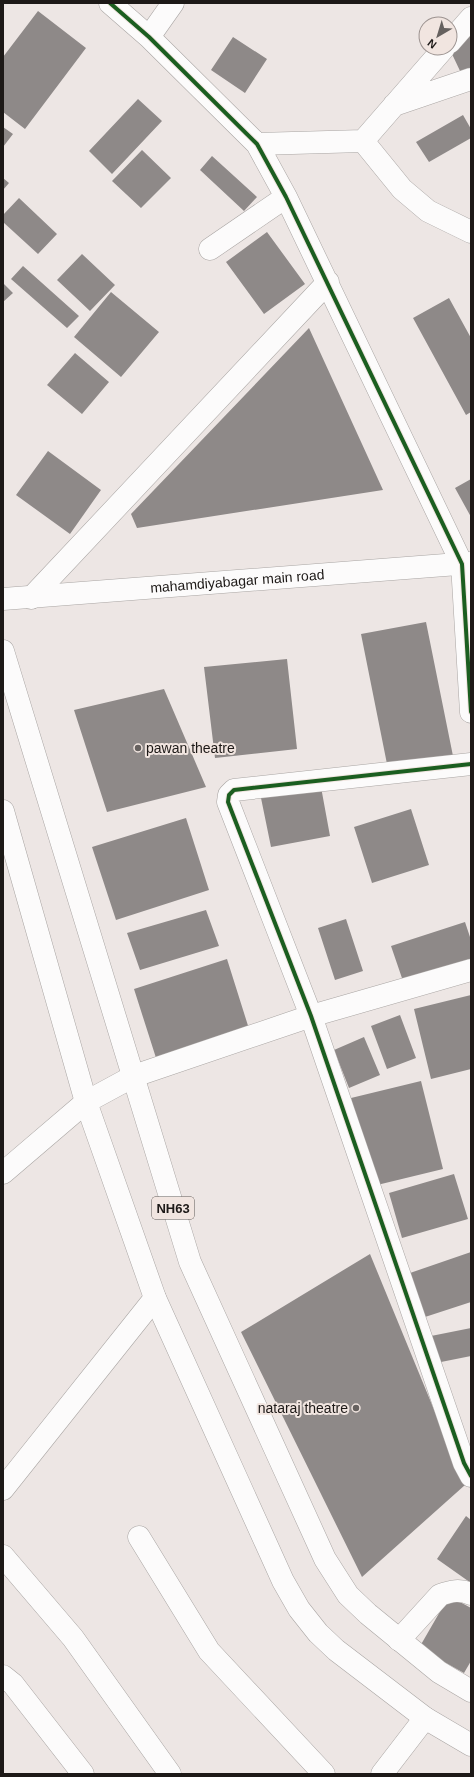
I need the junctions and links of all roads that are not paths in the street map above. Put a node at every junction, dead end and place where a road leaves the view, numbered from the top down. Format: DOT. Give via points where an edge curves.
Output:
graph roads {
  1 [pos="110,3"];
  2 [pos="173,3"];
  3 [pos="471,18"];
  4 [pos="458,33"];
  5 [pos="150,37"];
  6 [pos="437,56"];
  7 [pos="471,79"];
  8 [pos="393,106"];
  9 [pos="363,141"];
  10 [pos="257,144"];
  11 [pos="286,197"];
  12 [pos="471,232"];
  13 [pos="210,249"];
  14 [pos="328,282"];
  15 [pos="467,564"];
  16 [pos="31,598"];
  17 [pos="3,599"];
  18 [pos="3,651"];
  19 [pos="471,712"];
  20 [pos="471,764"];
  21 [pos="3,811"];
  22 [pos="471,970"];
  23 [pos="311,1016"];
  24 [pos="134,1076"];
  25 [pos="86,1102"];
  26 [pos="3,1173"];
  27 [pos="155,1298"];
  28 [pos="471,1476"];
  29 [pos="3,1489"];
  30 [pos="138,1537"];
  31 [pos="3,1556"];
  32 [pos="471,1594"];
  33 [pos="399,1640"];
  34 [pos="3,1676"];
  35 [pos="471,1692"];
  36 [pos="425,1718"];
  37 [pos="471,1745"];
  38 [pos="83,1774"];
  39 [pos="170,1774"];
  40 [pos="324,1774"];
  41 [pos="382,1774"];
  1 -- 5 [label="main road"];
  2 -- 5 [label="main road"];
  3 -- 4 [label="main road"];
  5 -- 10 [label="main road"];
  6 -- 8 [label="main road"];
  7 -- 8 [label="main road"];
  8 -- 9 [label="main road"];
  9 -- 10 [label="main road"];
  9 -- 12 [label="main road" via="402,189 428,211"];
  10 -- 11 [label="main road"];
  11 -- 13 [label="main road"];
  11 -- 14 [label="main road"];
  14 -- 15 [label="main road"];
  14 -- 16 [label="main road"];
  15 -- 16 [label="main road, mahamdiyabagar main road"];
  15 -- 19 [label="main road"];
  16 -- 17 [label="main road, mahamdiyabagar main road"];
  18 -- 24 [label="main road, NH63"];
  20 -- 23 [label="main road" via="234,790 229,795 228,802"];
  21 -- 25 [label="main road"];
  22 -- 23 [label="main road"];
  23 -- 24 [label="main road"];
  23 -- 28 [label="main road" via="464,1462"];
  24 -- 25 [label="main road"];
  24 -- 33 [label="main road, NH63" via="190,1262 325,1559 348,1594"];
  25 -- 26 [label="main road"];
  25 -- 27 [label="main road"];
  27 -- 29 [label="main road"];
  27 -- 36 [label="main road" via="282,1581 299,1609 336,1650"];
  30 -- 40 [label="main road" via="209,1651"];
  31 -- 39 [label="main road" via="73,1638"];
  32 -- 33 [label="main road" via="464,1591 449,1591 440,1595"];
  33 -- 35 [label="main road, NH63" via="438,1672"];
  34 -- 38 [label="main road" via="13,1684"];
  36 -- 37 [label="main road"];
  36 -- 41 [label="main road"];
}
